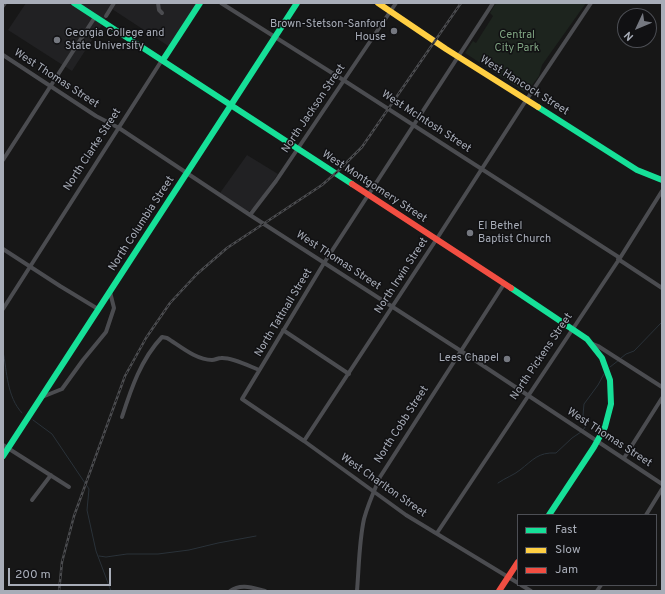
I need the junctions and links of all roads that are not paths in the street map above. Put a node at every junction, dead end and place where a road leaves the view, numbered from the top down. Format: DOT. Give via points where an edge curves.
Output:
graph roads {
  1 [pos="5,3"];
  2 [pos="74,3"];
  3 [pos="114,3"];
  4 [pos="158,3"];
  5 [pos="200,3"];
  6 [pos="221,3"];
  7 [pos="297,3"];
  8 [pos="378,3"];
  9 [pos="396,3"];
  10 [pos="493,3"];
  11 [pos="591,3"];
  12 [pos="3,6"];
  13 [pos="390,11"];
  14 [pos="162,13"];
  15 [pos="106,16"];
  16 [pos="95,17"];
  17 [pos="275,37"];
  18 [pos="3,55"];
  19 [pos="458,56"];
  20 [pos="162,60"];
  21 [pos="343,80"];
  22 [pos="51,85"];
  23 [pos="527,99"];
  24 [pos="231,105"];
  25 [pos="414,126"];
  26 [pos="119,128"];
  27 [pos="298,149"];
  28 [pos="5,154"];
  29 [pos="3,160"];
  30 [pos="482,169"];
  31 [pos="187,173"];
  32 [pos="662,180"];
  33 [pos="662,191"];
  34 [pos="250,215"];
  35 [pos="436,240"];
  36 [pos="3,249"];
  37 [pos="619,258"];
  38 [pos="324,263"];
  39 [pos="30,266"];
  40 [pos="504,284"];
  41 [pos="662,288"];
  42 [pos="110,291"];
  43 [pos="392,307"];
  44 [pos="3,309"];
  45 [pos="98,309"];
  46 [pos="572,328"];
  47 [pos="283,330"];
  48 [pos="592,344"];
  49 [pos="461,351"];
  50 [pos="260,370"];
  51 [pos="349,374"];
  52 [pos="662,387"];
  53 [pos="527,395"];
  54 [pos="41,398"];
  55 [pos="662,398"];
  56 [pos="242,399"];
  57 [pos="122,417"];
  58 [pos="304,441"];
  59 [pos="597,441"];
  60 [pos="5,447"];
  61 [pos="3,456"];
  62 [pos="624,458"];
  63 [pos="51,475"];
  64 [pos="662,484"];
  65 [pos="69,487"];
  66 [pos="662,489"];
  67 [pos="373,492"];
  68 [pos="32,500"];
  69 [pos="550,514"];
  70 [pos="647,514"];
  71 [pos="437,533"];
  72 [pos="517,564"];
  73 [pos="508,577"];
  74 [pos="517,582"];
  75 [pos="230,591"];
  76 [pos="265,591"];
  77 [pos="357,591"];
  78 [pos="499,591"];
  1 -- 12 [label="street"];
  2 -- 16 [label="main road, West Montgomery Street"];
  3 -- 15 [label="street"];
  4 -- 14 [label="street"];
  5 -- 20 [label="main road, North Clarke Street"];
  6 -- 17 [label="street, West McIntosh Street"];
  7 -- 17 [label="main road, North Columbia Street"];
  8 -- 13 [label="main road, West Hancock Street"];
  9 -- 13 [label="street, North Jackson Street"];
  10 -- 19 [label="street, North Tattnall Street"];
  11 -- 23 [label="street, North Irwin Street"];
  13 -- 19 [label="main road, West Hancock Street"];
  13 -- 21 [label="street, North Jackson Street"];
  16 -- 20 [label="main road, West Montgomery Street"];
  16 -- 22 [label="street"];
  17 -- 21 [label="street, West McIntosh Street"];
  17 -- 24 [label="main road, North Columbia Street"];
  18 -- 22 [label="street, West Thomas Street"];
  19 -- 23 [label="main road, West Hancock Street"];
  19 -- 25 [label="street, North Tattnall Street"];
  20 -- 24 [label="main road, West Montgomery Street"];
  20 -- 26 [label="street, North Clarke Street"];
  21 -- 25 [label="street, West McIntosh Street"];
  21 -- 27 [label="street, North Jackson Street"];
  22 -- 26 [label="street, West Thomas Street" via="96,116"];
  22 -- 28 [label="street"];
  23 -- 30 [label="street, North Irwin Street"];
  23 -- 32 [label="main road, West Hancock Street" via="637,170"];
  24 -- 27 [label="main road, West Montgomery Street"];
  24 -- 31 [label="main road, North Columbia Street"];
  25 -- 30 [label="street, West McIntosh Street"];
  25 -- 38 [label="street, North Tattnall Street"];
  26 -- 31 [label="street, West Thomas Street"];
  26 -- 39 [label="street, North Clarke Street"];
  27 -- 34 [label="street, North Jackson Street"];
  27 -- 35 [label="main road, West Montgomery Street"];
  28 -- 29 [label="street"];
  30 -- 35 [label="street, North Irwin Street"];
  30 -- 37 [label="street, West McIntosh Street"];
  31 -- 34 [label="street, West Thomas Street"];
  31 -- 42 [label="main road, North Columbia Street"];
  33 -- 37 [label="street, North Pickens Street"];
  34 -- 38 [label="street, West Thomas Street"];
  35 -- 40 [label="main road, West Montgomery Street"];
  35 -- 43 [label="street, North Irwin Street"];
  36 -- 39 [label="street"];
  37 -- 41 [label="street, West McIntosh Street"];
  37 -- 46 [label="street, North Pickens Street"];
  38 -- 43 [label="street, West Thomas Street"];
  38 -- 47 [label="street, North Tattnall Street"];
  39 -- 44 [label="street, North Clarke Street"];
  39 -- 45 [label="street"];
  40 -- 46 [label="main road, West Montgomery Street"];
  40 -- 49 [label="street, North Cobb Street"];
  42 -- 45 [label="main road, North Columbia Street"];
  42 -- 54 [label="street" via="114,308 106,332 62,389"];
  43 -- 49 [label="street, West Thomas Street"];
  43 -- 51 [label="street, North Irwin Street"];
  45 -- 54 [label="main road, North Columbia Street"];
  46 -- 48 [label="main road, West Montgomery Street"];
  46 -- 53 [label="street, North Pickens Street"];
  47 -- 50 [label="street, North Tattnall Street"];
  47 -- 51 [label="street"];
  48 -- 52 [label="street, West Montgomery Street"];
  48 -- 59 [label="main road" via="605,364 611,390 609,416"];
  49 -- 53 [label="street, West Thomas Street"];
  49 -- 67 [label="street, North Cobb Street" via="391,459"];
  50 -- 56 [label="street, North Tattnall Street"];
  50 -- 57 [label="street" via="227,359 212,361 162,337 141,368 131,388"];
  51 -- 58 [label="street, North Irwin Street"];
  53 -- 59 [label="street, West Thomas Street"];
  53 -- 71 [label="street, North Pickens Street"];
  54 -- 60 [label="main road, North Columbia Street"];
  55 -- 62 [label="street"];
  56 -- 58 [label="street, West Charlton Street"];
  58 -- 67 [label="street, West Charlton Street"];
  59 -- 62 [label="street, West Thomas Street"];
  59 -- 69 [label="main road"];
  60 -- 61 [label="main road, North Columbia Street"];
  60 -- 63 [label="street"];
  62 -- 64 [label="street, West Thomas Street"];
  63 -- 65 [label="street"];
  63 -- 68 [label="street"];
  66 -- 70 [label="street"];
  67 -- 71 [label="street, West Charlton Street"];
  67 -- 77 [label="street, North Cobb Street" via="360,544"];
  71 -- 73 [label="street, West Charlton Street"];
  72 -- 73 [label="main road"];
  73 -- 74 [label="street, West Charlton Street"];
  73 -- 78 [label="main road"];
  75 -- 76 [label="street" via="241,586"];
}
